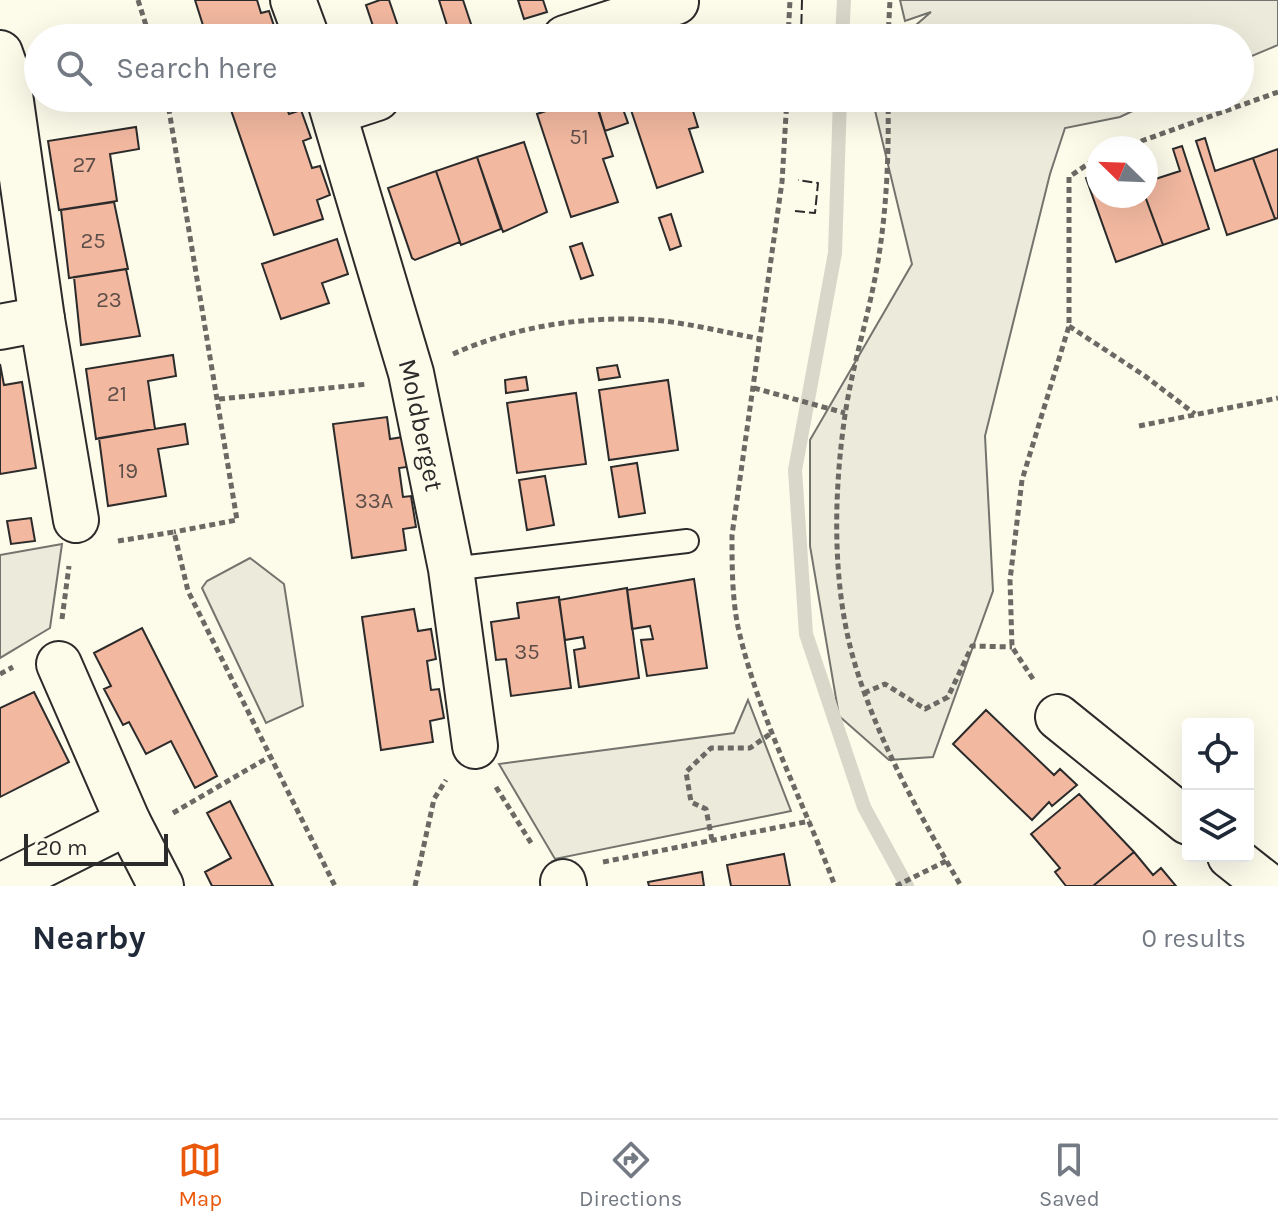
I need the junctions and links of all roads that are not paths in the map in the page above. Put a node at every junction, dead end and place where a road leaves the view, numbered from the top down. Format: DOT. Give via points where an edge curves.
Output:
graph roads {
  1 [pos="293,0"];
  2 [pos="676,2"];
  3 [pos="302,24"];
  4 [pos="608,24"];
  5 [pos="0,53"];
  6 [pos="333,112"];
  7 [pos="21,323"];
  8 [pos="86,540"];
  9 [pos="687,541"];
  10 [pos="451,569"];
  11 [pos="48,650"];
  12 [pos="1058,717"];
  13 [pos="471,768"];
  14 [pos="1182,817"];
  15 [pos="132,829"];
  16 [pos="1238,862"];
  17 [pos="1,886"];
  18 [pos="161,886"];
  19 [pos="1268,886"];
  1 -- 3 [label="street"];
  2 -- 4 [label="street"];
  5 -- 7 [label="street" via="7,73"];
  6 -- 10 [label="street, Moldberget" via="411,373"];
  7 -- 8 [label="street"];
  9 -- 10 [label="lane"];
  10 -- 13 [label="street, Moldberget"];
  11 -- 15 [label="street"];
  12 -- 14 [label="street"];
  15 -- 17 [label="street"];
  15 -- 18 [label="street"];
  16 -- 19 [label="street"];
}
